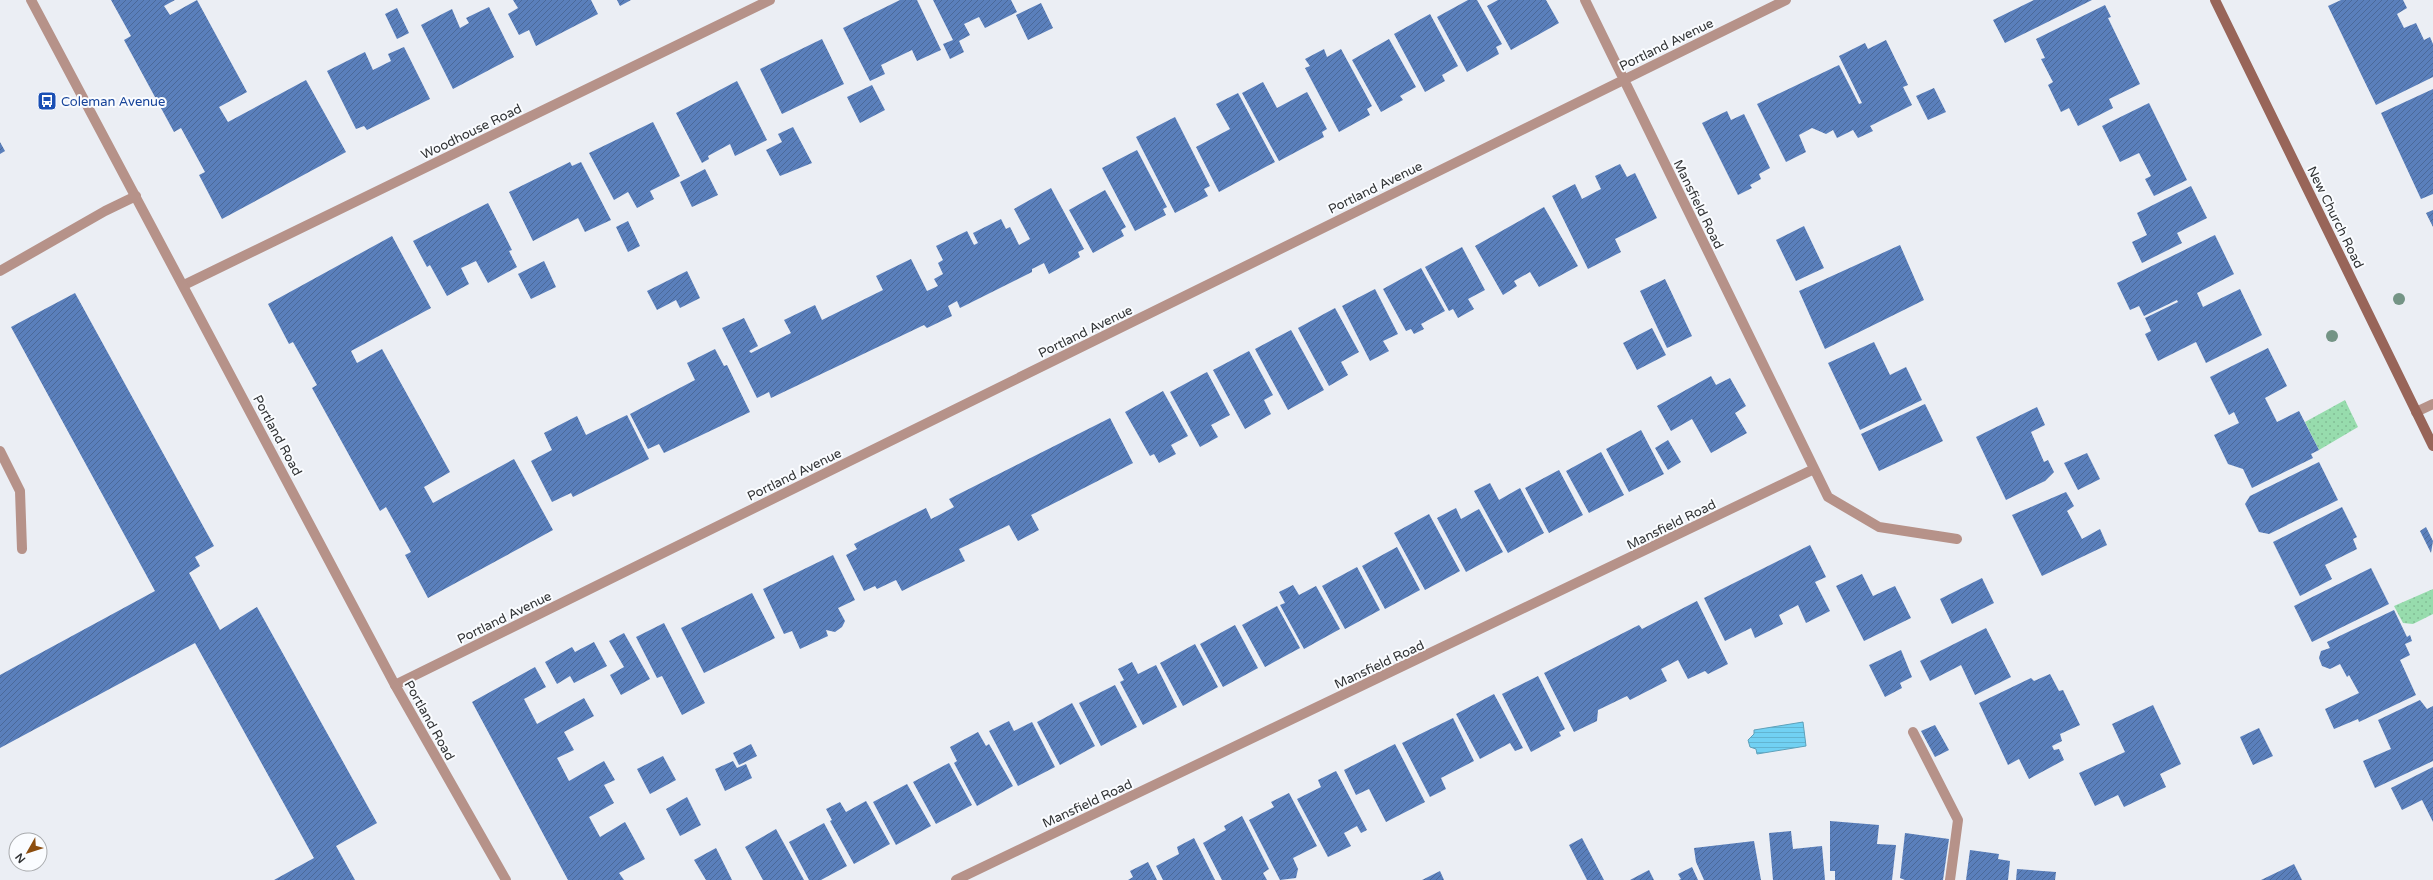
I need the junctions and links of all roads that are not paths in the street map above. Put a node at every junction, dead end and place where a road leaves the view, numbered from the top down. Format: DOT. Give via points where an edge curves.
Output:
graph roads {
  1 [pos="31,0"];
  2 [pos="770,0"];
  3 [pos="1585,0"];
  4 [pos="1786,0"];
  5 [pos="2215,0"];
  6 [pos="1625,79"];
  7 [pos="136,196"];
  8 [pos="0,271"];
  9 [pos="184,285"];
  10 [pos="2433,404"];
  11 [pos="2416,412"];
  12 [pos="2433,446"];
  13 [pos="0,451"];
  14 [pos="1812,470"];
  15 [pos="1957,539"];
  16 [pos="22,548"];
  17 [pos="395,685"];
  18 [pos="1913,732"];
  19 [pos="506,880"];
  20 [pos="956,880"];
  21 [pos="1950,880"];
  1 -- 7 [label="street, Portland Road"];
  2 -- 9 [label="street, Woodhouse Road"];
  3 -- 6 [label="street"];
  4 -- 6 [label="street, Portland Avenue"];
  5 -- 11 [label="main road, New Church Road"];
  6 -- 14 [label="street, Mansfield Road"];
  6 -- 17 [label="street, Portland Avenue"];
  7 -- 8 [label="street"];
  7 -- 9 [label="street, Portland Road"];
  9 -- 17 [label="street, Portland Road"];
  10 -- 11 [label="street"];
  11 -- 12 [label="main road, New Church Road"];
  13 -- 16 [label="street" via="20,491"];
  14 -- 15 [label="street, Mansfield Road" via="1828,498 1880,527"];
  14 -- 20 [label="street, Mansfield Road" via="1516,614"];
  17 -- 19 [label="street, Portland Road"];
  18 -- 21 [label="street" via="1958,820"];
}
